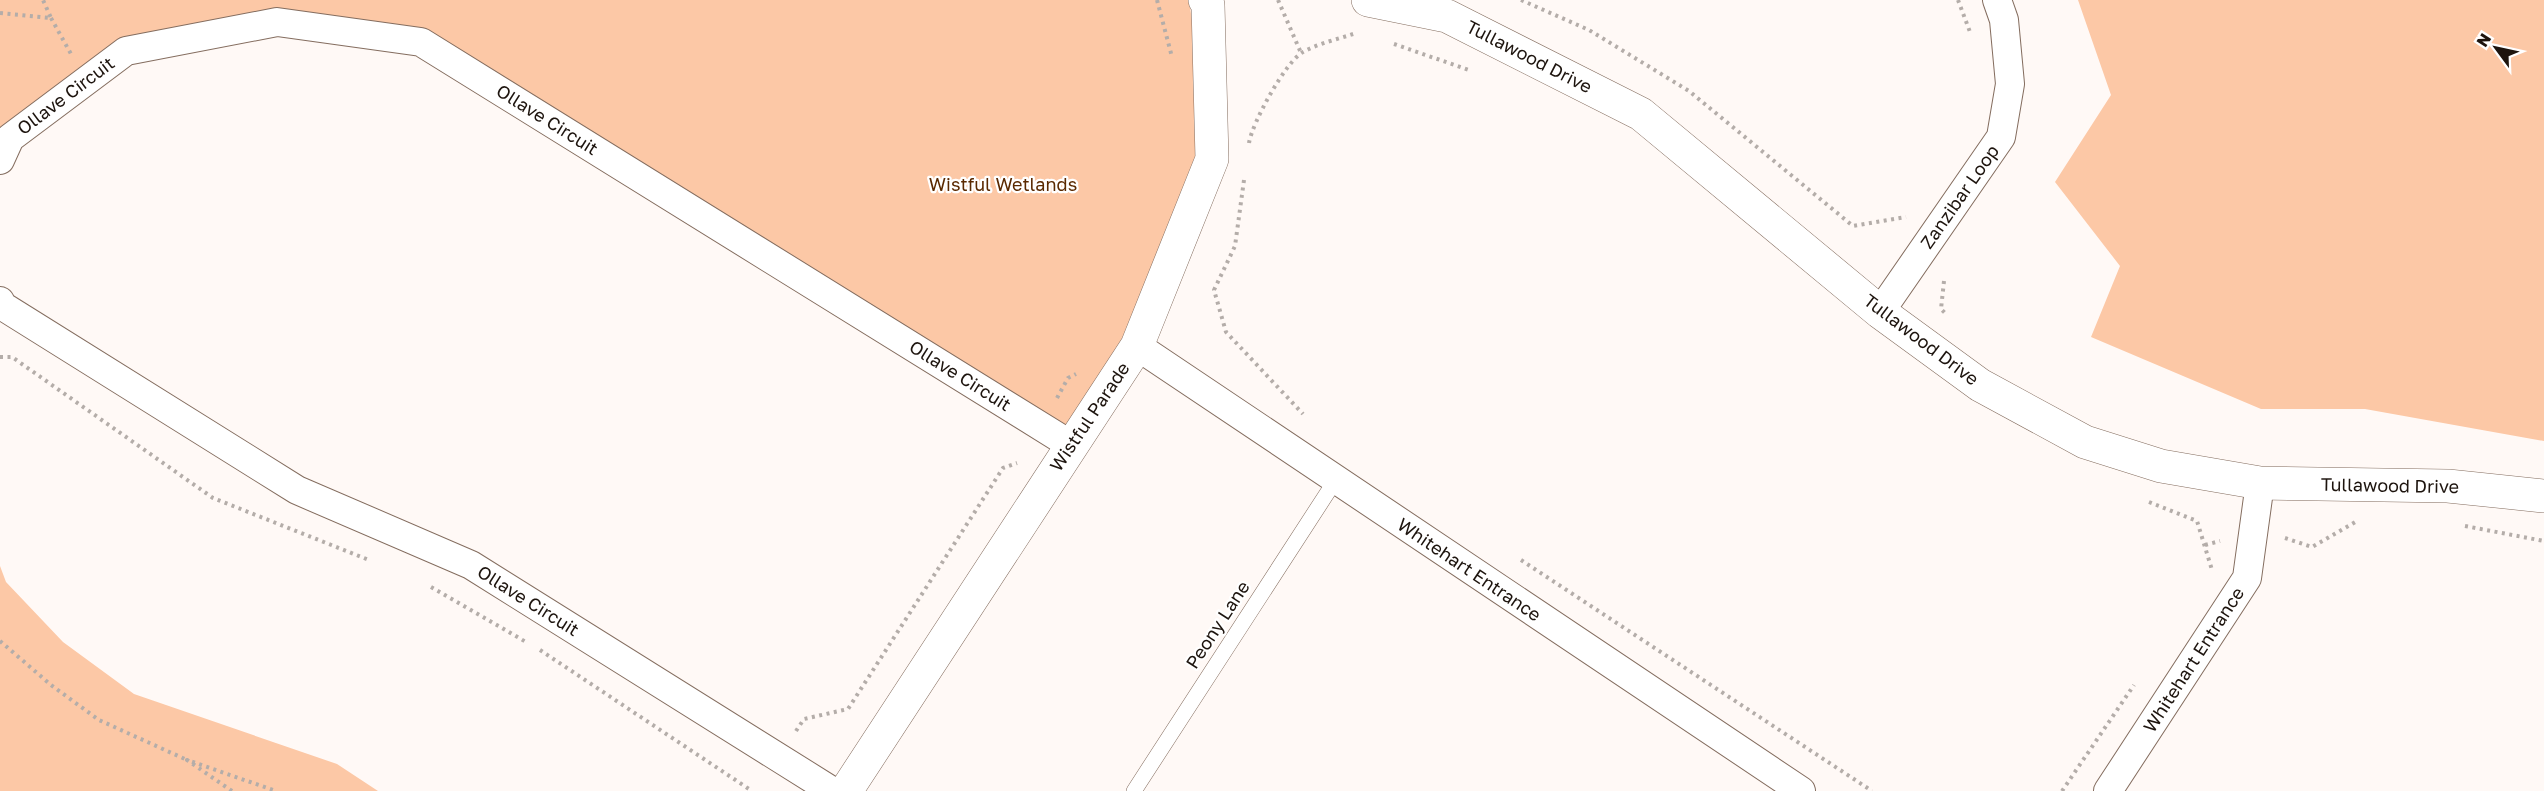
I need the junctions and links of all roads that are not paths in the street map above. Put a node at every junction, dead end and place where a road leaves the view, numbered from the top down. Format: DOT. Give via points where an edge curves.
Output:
graph roads {
  1 [pos="1368,0"];
  2 [pos="1997,0"];
  3 [pos="1214,2"];
  4 [pos="0,160"];
  5 [pos="0,301"];
  6 [pos="1880,312"];
  7 [pos="1137,346"];
  8 [pos="1071,445"];
  9 [pos="1335,481"];
  10 [pos="2260,483"];
  11 [pos="2544,496"];
  12 [pos="832,791"];
  13 [pos="846,791"];
  14 [pos="1134,791"];
  15 [pos="1802,791"];
  16 [pos="2108,791"];
  1 -- 6 [label="street, Tullawood Drive" via="1447,16 1641,114"];
  2 -- 6 [label="street, Zanzibar Loop" via="2004,20 2010,84 2001,137"];
  3 -- 7 [label="street, Wistful Parade" via="1212,159"];
  4 -- 8 [label="street, Ollave Circuit" via="9,138 126,51 277,22 421,42"];
  5 -- 12 [label="street, Ollave Circuit" via="1,306 297,490 471,565"];
  6 -- 10 [label="street, Tullawood Drive" via="1980,385 2085,442 2161,466"];
  7 -- 8 [label="street, Wistful Parade"];
  7 -- 9 [label="street, Whitehart Entrance"];
  8 -- 13 [label="street, Wistful Parade"];
  9 -- 14 [label="lane, Peony Lane"];
  9 -- 15 [label="street, Whitehart Entrance"];
  10 -- 11 [label="street, Tullawood Drive" via="2448,486"];
  10 -- 16 [label="street, Whitehart Entrance" via="2247,578"];
}
